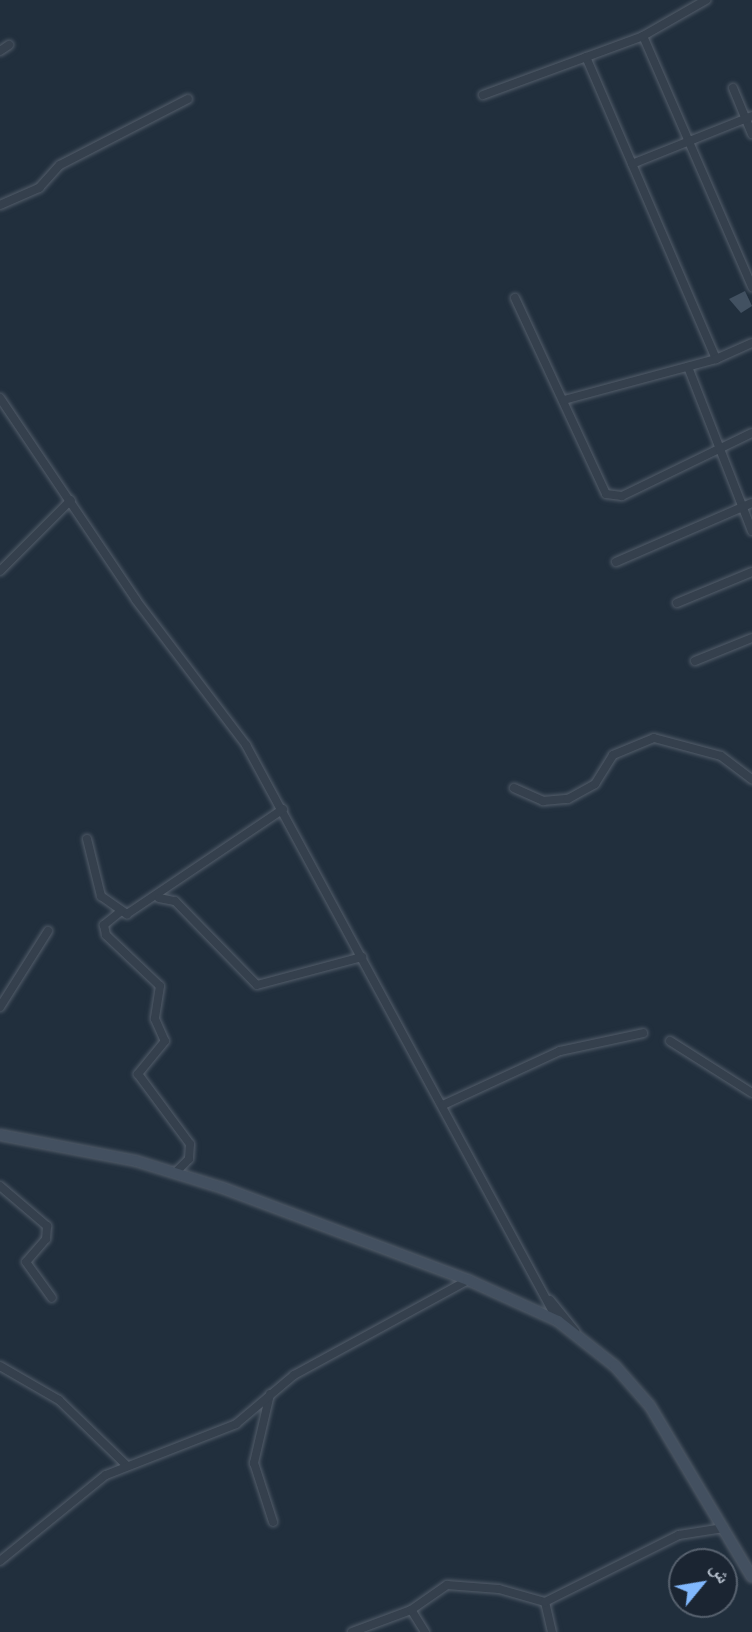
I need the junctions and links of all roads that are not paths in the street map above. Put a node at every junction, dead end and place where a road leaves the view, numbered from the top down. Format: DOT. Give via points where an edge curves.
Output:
graph roads {
  1 [pos="706,0"];
  2 [pos="643,36"];
  3 [pos="9,45"];
  4 [pos="0,51"];
  5 [pos="586,57"];
  6 [pos="733,88"];
  7 [pos="483,95"];
  8 [pos="188,99"];
  9 [pos="749,117"];
  10 [pos="752,134"];
  11 [pos="688,141"];
  12 [pos="632,164"];
  13 [pos="0,205"];
  14 [pos="752,287"];
  15 [pos="515,298"];
  16 [pos="752,342"];
  17 [pos="716,359"];
  18 [pos="688,367"];
  19 [pos="0,398"];
  20 [pos="564,400"];
  21 [pos="752,433"];
  22 [pos="722,448"];
  23 [pos="71,500"];
  24 [pos="752,503"];
  25 [pos="743,508"];
  26 [pos="752,531"];
  27 [pos="617,562"];
  28 [pos="0,571"];
  29 [pos="752,572"];
  30 [pos="677,603"];
  31 [pos="752,638"];
  32 [pos="695,661"];
  33 [pos="752,779"];
  34 [pos="514,788"];
  35 [pos="283,809"];
  36 [pos="87,839"];
  37 [pos="159,898"];
  38 [pos="120,912"];
  39 [pos="48,930"];
  40 [pos="362,957"];
  41 [pos="0,1007"];
  42 [pos="643,1033"];
  43 [pos="670,1041"];
  44 [pos="752,1093"];
  45 [pos="443,1105"];
  46 [pos="0,1135"];
  47 [pos="175,1173"];
  48 [pos="0,1186"];
  49 [pos="468,1279"];
  50 [pos="545,1296"];
  51 [pos="52,1298"];
  52 [pos="558,1321"];
  53 [pos="578,1336"];
  54 [pos="0,1366"];
  55 [pos="271,1391"];
  56 [pos="126,1465"];
  57 [pos="273,1522"];
  58 [pos="723,1528"];
  59 [pos="0,1561"];
  60 [pos="752,1577"];
  61 [pos="545,1602"];
  62 [pos="411,1610"];
  63 [pos="352,1632"];
  64 [pos="425,1632"];
  65 [pos="552,1632"];
  1 -- 2 [label="street"];
  2 -- 5 [label="street"];
  2 -- 11 [label="street"];
  3 -- 4 [label="street"];
  5 -- 7 [label="street"];
  5 -- 12 [label="street"];
  6 -- 9 [label="street"];
  8 -- 13 [label="street" via="60,165 39,188"];
  9 -- 10 [label="street"];
  9 -- 11 [label="street"];
  11 -- 12 [label="street"];
  11 -- 14 [label="street"];
  12 -- 17 [label="street"];
  15 -- 20 [label="street"];
  16 -- 17 [label="street"];
  17 -- 18 [label="street"];
  18 -- 20 [label="street"];
  18 -- 22 [label="street"];
  19 -- 23 [label="street"];
  20 -- 22 [label="street" via="598,482 615,498"];
  21 -- 22 [label="street"];
  22 -- 25 [label="street"];
  23 -- 28 [label="street"];
  23 -- 35 [label="street" via="136,600 224,712"];
  24 -- 25 [label="street"];
  25 -- 26 [label="street"];
  25 -- 27 [label="street"];
  29 -- 30 [label="street"];
  31 -- 32 [label="street"];
  33 -- 34 [label="street" via="720,756 654,738 613,755 596,784 579,795 543,802"];
  35 -- 37 [label="street"];
  35 -- 40 [label="street"];
  36 -- 38 [label="street" via="102,897"];
  37 -- 38 [label="street" via="134,912"];
  37 -- 40 [label="street" via="175,901 257,985"];
  38 -- 47 [label="street" via="104,925 106,935 160,986 155,1019 165,1041 138,1074 190,1144 189,1159"];
  39 -- 41 [label="street"];
  40 -- 45 [label="street"];
  42 -- 45 [label="street" via="560,1051"];
  43 -- 44 [label="street"];
  45 -- 50 [label="street"];
  46 -- 47 [label="street"];
  47 -- 49 [label="street"];
  48 -- 51 [label="street" via="47,1226 46,1238 26,1262"];
  49 -- 52 [label="street"];
  49 -- 55 [label="street"];
  50 -- 52 [label="street"];
  50 -- 53 [label="street"];
  52 -- 53 [label="street"];
  53 -- 58 [label="street" via="650,1406"];
  54 -- 56 [label="street" via="59,1399"];
  55 -- 56 [label="street" via="236,1424"];
  55 -- 57 [label="street" via="254,1463"];
  56 -- 59 [label="street" via="82,1491"];
  58 -- 60 [label="street"];
  58 -- 61 [label="street" via="679,1535"];
  61 -- 62 [label="street" via="499,1589 447,1585"];
  61 -- 65 [label="street"];
  62 -- 63 [label="street"];
  62 -- 64 [label="street"];
}
